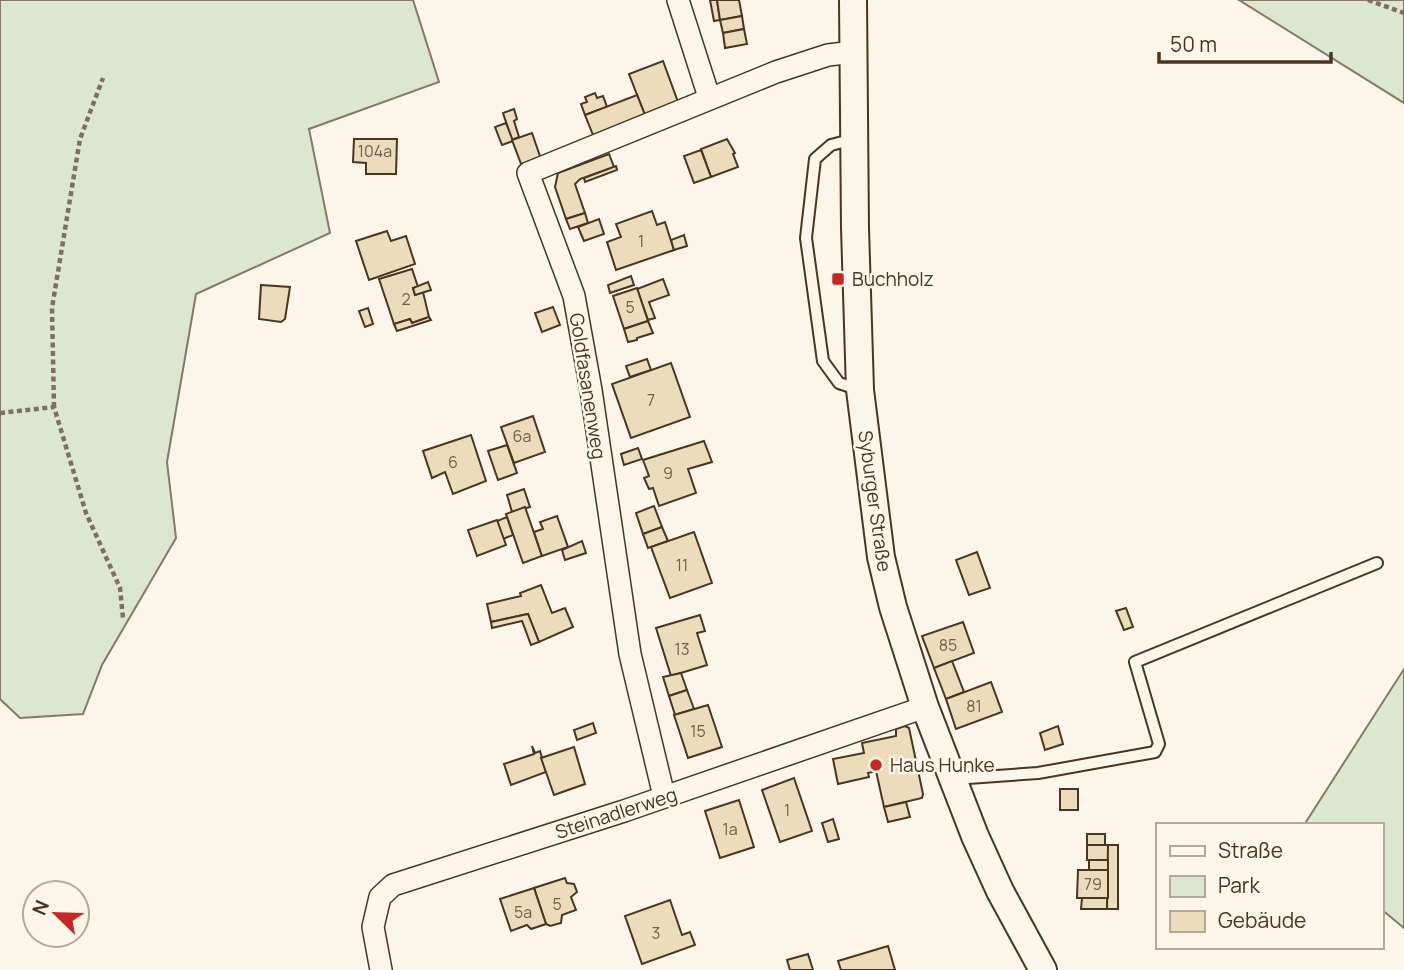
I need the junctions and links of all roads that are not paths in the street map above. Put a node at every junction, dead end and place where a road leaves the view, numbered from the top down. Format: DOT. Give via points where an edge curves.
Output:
graph roads {
  1 [pos="677,0"];
  2 [pos="853,0"];
  3 [pos="853,52"];
  4 [pos="709,97"];
  5 [pos="854,139"];
  6 [pos="860,390"];
  7 [pos="1377,563"];
  8 [pos="925,707"];
  9 [pos="954,779"];
  10 [pos="664,796"];
  11 [pos="381,970"];
  12 [pos="1043,970"];
  1 -- 4 [label="street"];
  2 -- 3 [label="street, Syburger Straße"];
  3 -- 4 [label="street, Goldfasanenweg" via="828,55"];
  3 -- 5 [label="street, Syburger Straße"];
  4 -- 10 [label="street, Goldfasanenweg" via="528,173 574,296 630,654"];
  5 -- 6 [label="street, Syburger Straße"];
  5 -- 6 [label="lane" via="831,145 815,159 806,238 822,361 839,383"];
  6 -- 8 [label="street, Syburger Straße" via="881,556"];
  7 -- 9 [label="lane" via="1135,662 1159,744 1155,752 1038,773"];
  8 -- 9 [label="street, Syburger Straße"];
  8 -- 10 [label="street, Steinadlerweg"];
  9 -- 12 [label="street, Syburger Straße" via="1000,891"];
  10 -- 11 [label="street, Steinadlerweg" via="393,885 380,897 373,927"];
}
